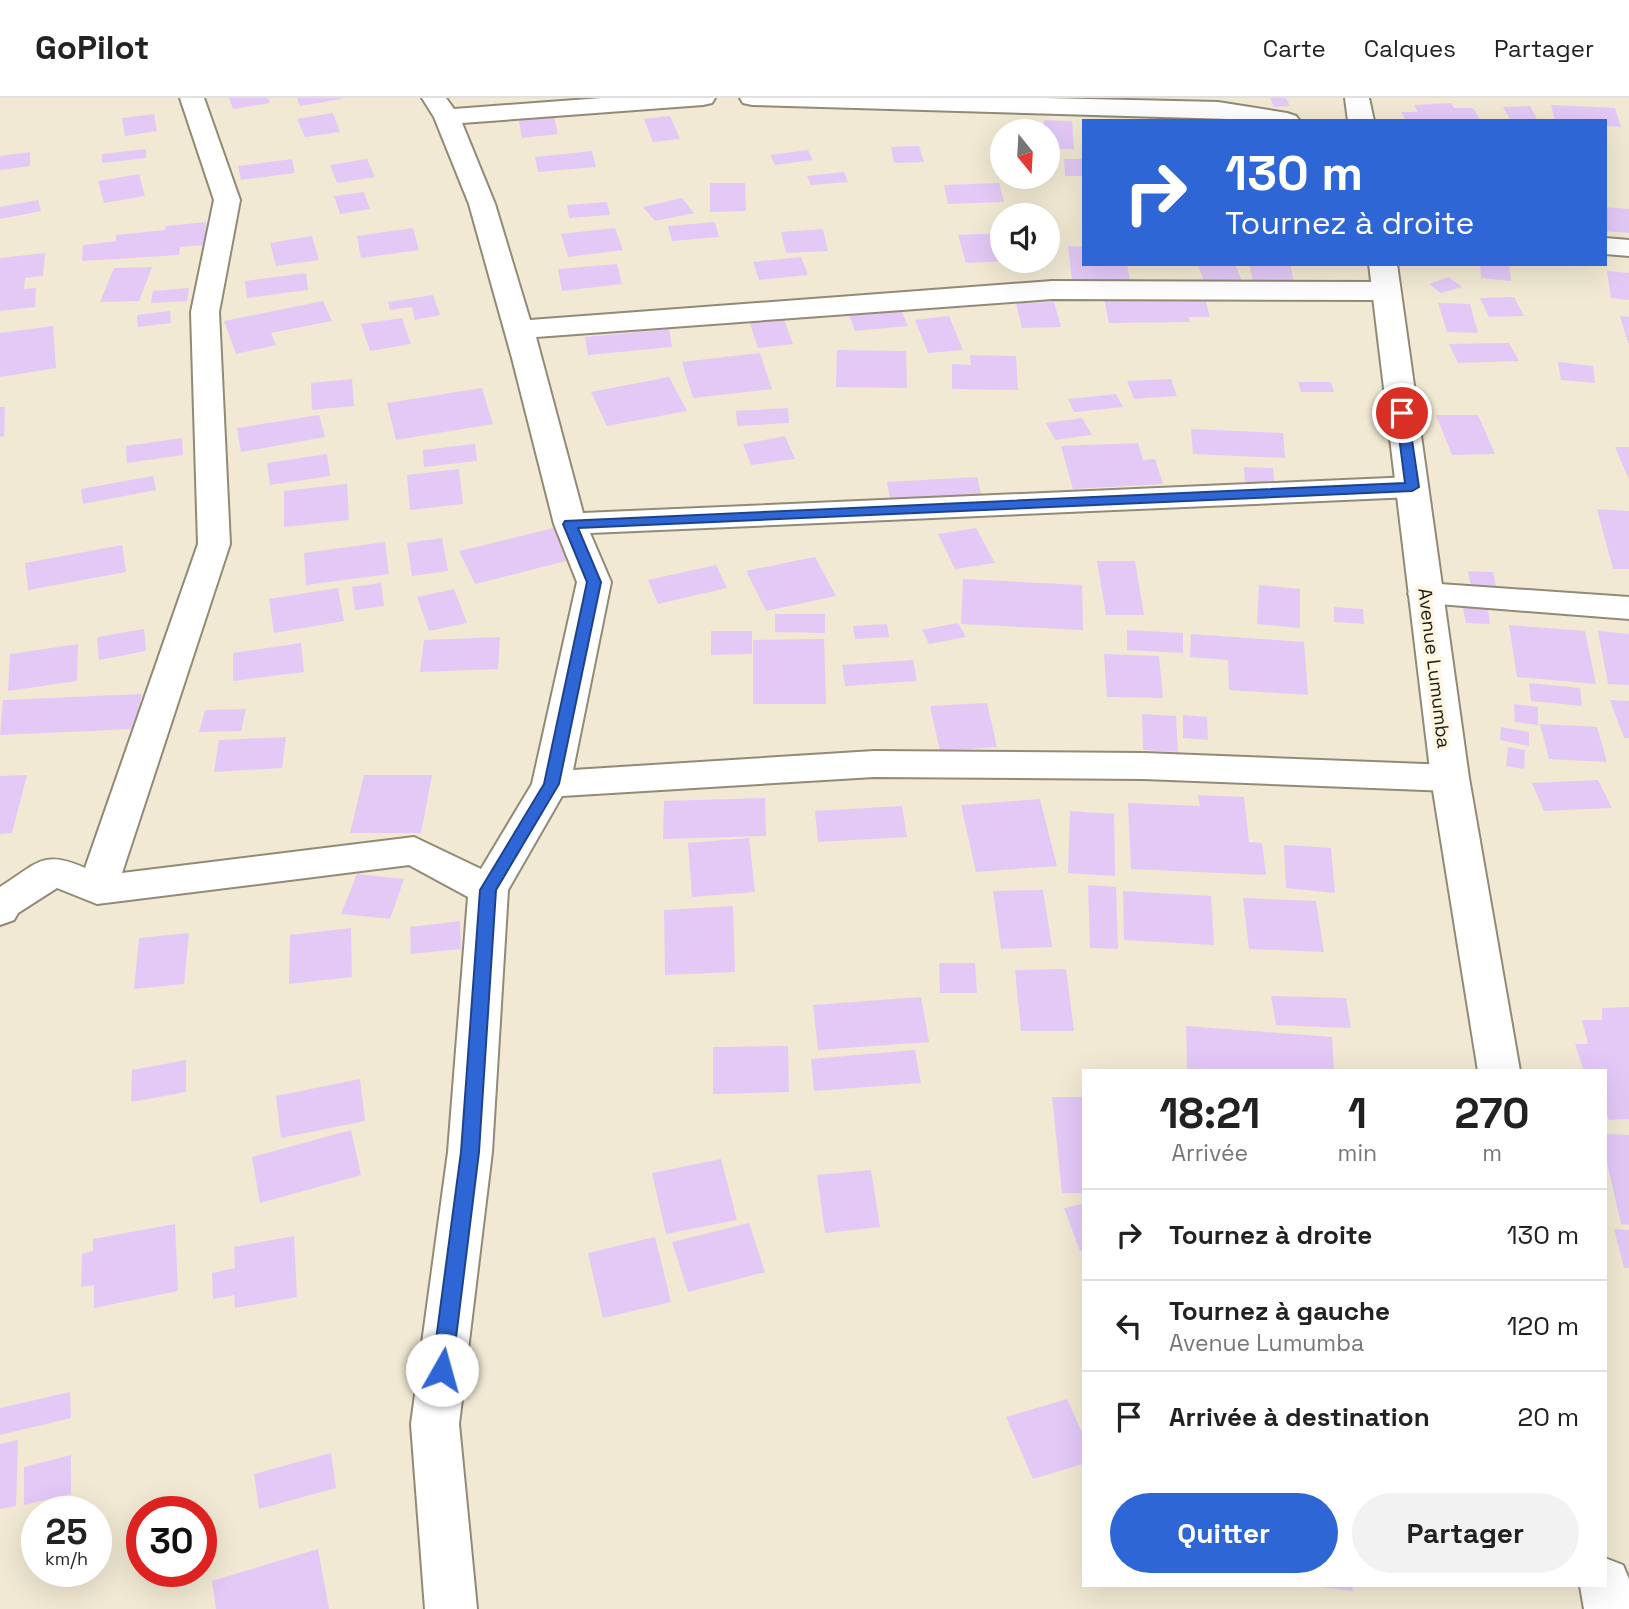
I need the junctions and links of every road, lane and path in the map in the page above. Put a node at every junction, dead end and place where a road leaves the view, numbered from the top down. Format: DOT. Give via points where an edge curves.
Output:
graph roads {
  1 [pos="192,98"];
  2 [pos="703,98"];
  3 [pos="752,98"];
  4 [pos="1357,98"];
  5 [pos="788,99"];
  6 [pos="1216,104"];
  7 [pos="441,107"];
  8 [pos="1279,119"];
  9 [pos="1361,119"];
  10 [pos="1607,246"];
  11 [pos="1629,248"];
  12 [pos="1384,277"];
  13 [pos="519,330"];
  14 [pos="1412,487"];
  15 [pos="570,524"];
  16 [pos="1426,594"];
  17 [pos="1629,608"];
  18 [pos="1450,778"];
  19 [pos="551,784"];
  20 [pos="97,890"];
  21 [pos="488,890"];
  22 [pos="0,910"];
  23 [pos="1499,1069"];
  24 [pos="1606,1587"];
  25 [pos="451,1609"];
  26 [pos="1610,1609"];
  1 -- 20 [label="street" via="227,200 205,313 214,544"];
  2 -- 7 [label="street"];
  3 -- 5 [label="street"];
  4 -- 9 [label="street"];
  5 -- 6 [label="street"];
  6 -- 8 [label="street"];
  7 -- 13 [label="street" via="482,204"];
  10 -- 11 [label="street"];
  12 -- 13 [label="street" via="1052,290"];
  12 -- 14 [label="street, Avenue Lumumba"];
  13 -- 15 [label="street"];
  14 -- 15 [label="street"];
  14 -- 16 [label="street, Avenue Lumumba"];
  15 -- 19 [label="street" via="594,582"];
  16 -- 17 [label="street"];
  16 -- 18 [label="street, Avenue Lumumba"];
  18 -- 19 [label="street" via="1144,766 874,764"];
  18 -- 23 [label="street, Avenue Lumumba"];
  19 -- 21 [label="street"];
  20 -- 21 [label="street" via="414,851"];
  20 -- 22 [label="street" via="55,871 4,902"];
  21 -- 25 [label="street" via="470,1152 435,1424"];
  24 -- 26 [label="street"];
}
